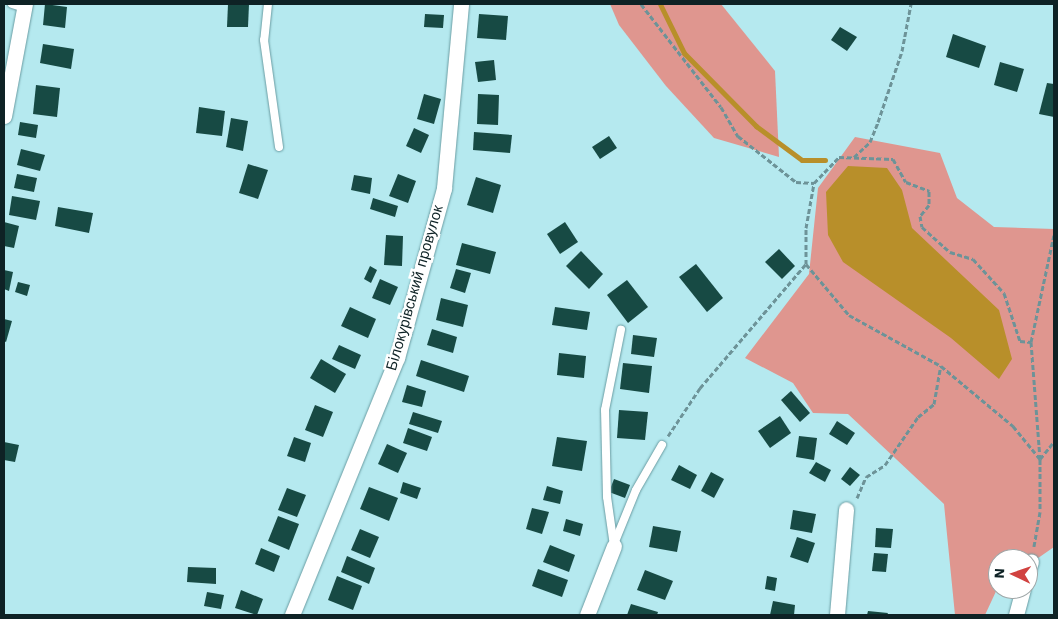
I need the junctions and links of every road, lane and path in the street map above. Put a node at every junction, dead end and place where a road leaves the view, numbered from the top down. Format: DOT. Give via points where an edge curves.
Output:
graph roads {
  1 [pos="268,4"];
  2 [pos="460,4"];
  3 [pos="641,4"];
  4 [pos="911,4"];
  5 [pos="21,5"];
  6 [pos="4,116"];
  7 [pos="279,147"];
  8 [pos="853,158"];
  9 [pos="814,183"];
  10 [pos="1054,236"];
  11 [pos="806,264"];
  12 [pos="621,330"];
  13 [pos="1031,342"];
  14 [pos="941,366"];
  15 [pos="1054,442"];
  16 [pos="662,445"];
  17 [pos="1040,459"];
  18 [pos="846,509"];
  19 [pos="614,546"];
  20 [pos="1033,549"];
  21 [pos="1020,599"];
  22 [pos="292,615"];
  23 [pos="587,615"];
  24 [pos="838,615"];
  25 [pos="1016,615"];
  1 -- 7 [label="lane" via="264,40"];
  2 -- 22 [label="street, Білокурівський провулок" via="444,188 397,358"];
  3 -- 9 [label="path" via="721,107 738,136 796,182"];
  4 -- 8 [label="path" via="902,51 878,122 870,142"];
  5 -- 6 [label="street"];
  8 -- 9 [label="path" via="839,157"];
  8 -- 13 [label="path" via="893,159 906,182 929,191 929,205 920,216 922,227 950,252 973,258 1004,293 1020,341"];
  9 -- 11 [label="path" via="806,228"];
  10 -- 13 [label="path"];
  11 -- 14 [label="path" via="849,315"];
  11 -- 16 [label="path" via="700,388"];
  12 -- 19 [label="lane" via="605,410 607,497"];
  13 -- 17 [label="path"];
  14 -- 17 [label="path" via="1013,426"];
  14 -- 18 [label="path" via="934,404 918,417 885,465 866,477 861,494"];
  15 -- 17 [label="path"];
  16 -- 19 [label="lane" via="636,490"];
  17 -- 20 [label="path" via="1040,512"];
  18 -- 24 [label="street"];
  19 -- 23 [label="street"];
  21 -- 25 [label="street"];
}
